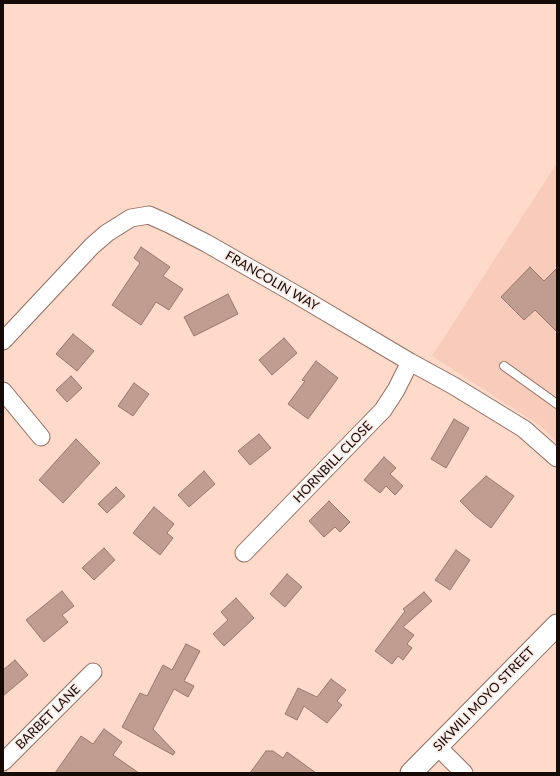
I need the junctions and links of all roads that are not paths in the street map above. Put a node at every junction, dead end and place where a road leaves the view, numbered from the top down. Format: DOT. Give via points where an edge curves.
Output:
graph roads {
  1 [pos="3,341"];
  2 [pos="410,362"];
  3 [pos="504,366"];
  4 [pos="3,391"];
  5 [pos="557,404"];
  6 [pos="41,436"];
  7 [pos="557,458"];
  8 [pos="244,553"];
  9 [pos="557,625"];
  10 [pos="93,672"];
  11 [pos="438,747"];
  12 [pos="3,762"];
  13 [pos="411,773"];
  14 [pos="464,773"];
  1 -- 2 [label="street, FRANCOLIN WAY" via="107,233 131,218 149,215 284,287"];
  2 -- 7 [label="street, FRANCOLIN WAY" via="524,429"];
  2 -- 8 [label="street, HORNBILL CLOSE" via="383,410"];
  3 -- 5 [label="lane"];
  4 -- 6 [label="street"];
  9 -- 11 [label="street, SIKWILI MOYO STREET"];
  10 -- 12 [label="street, BARBET LANE"];
  11 -- 13 [label="street, SIKWILI MOYO STREET"];
  11 -- 14 [label="street"];
}
